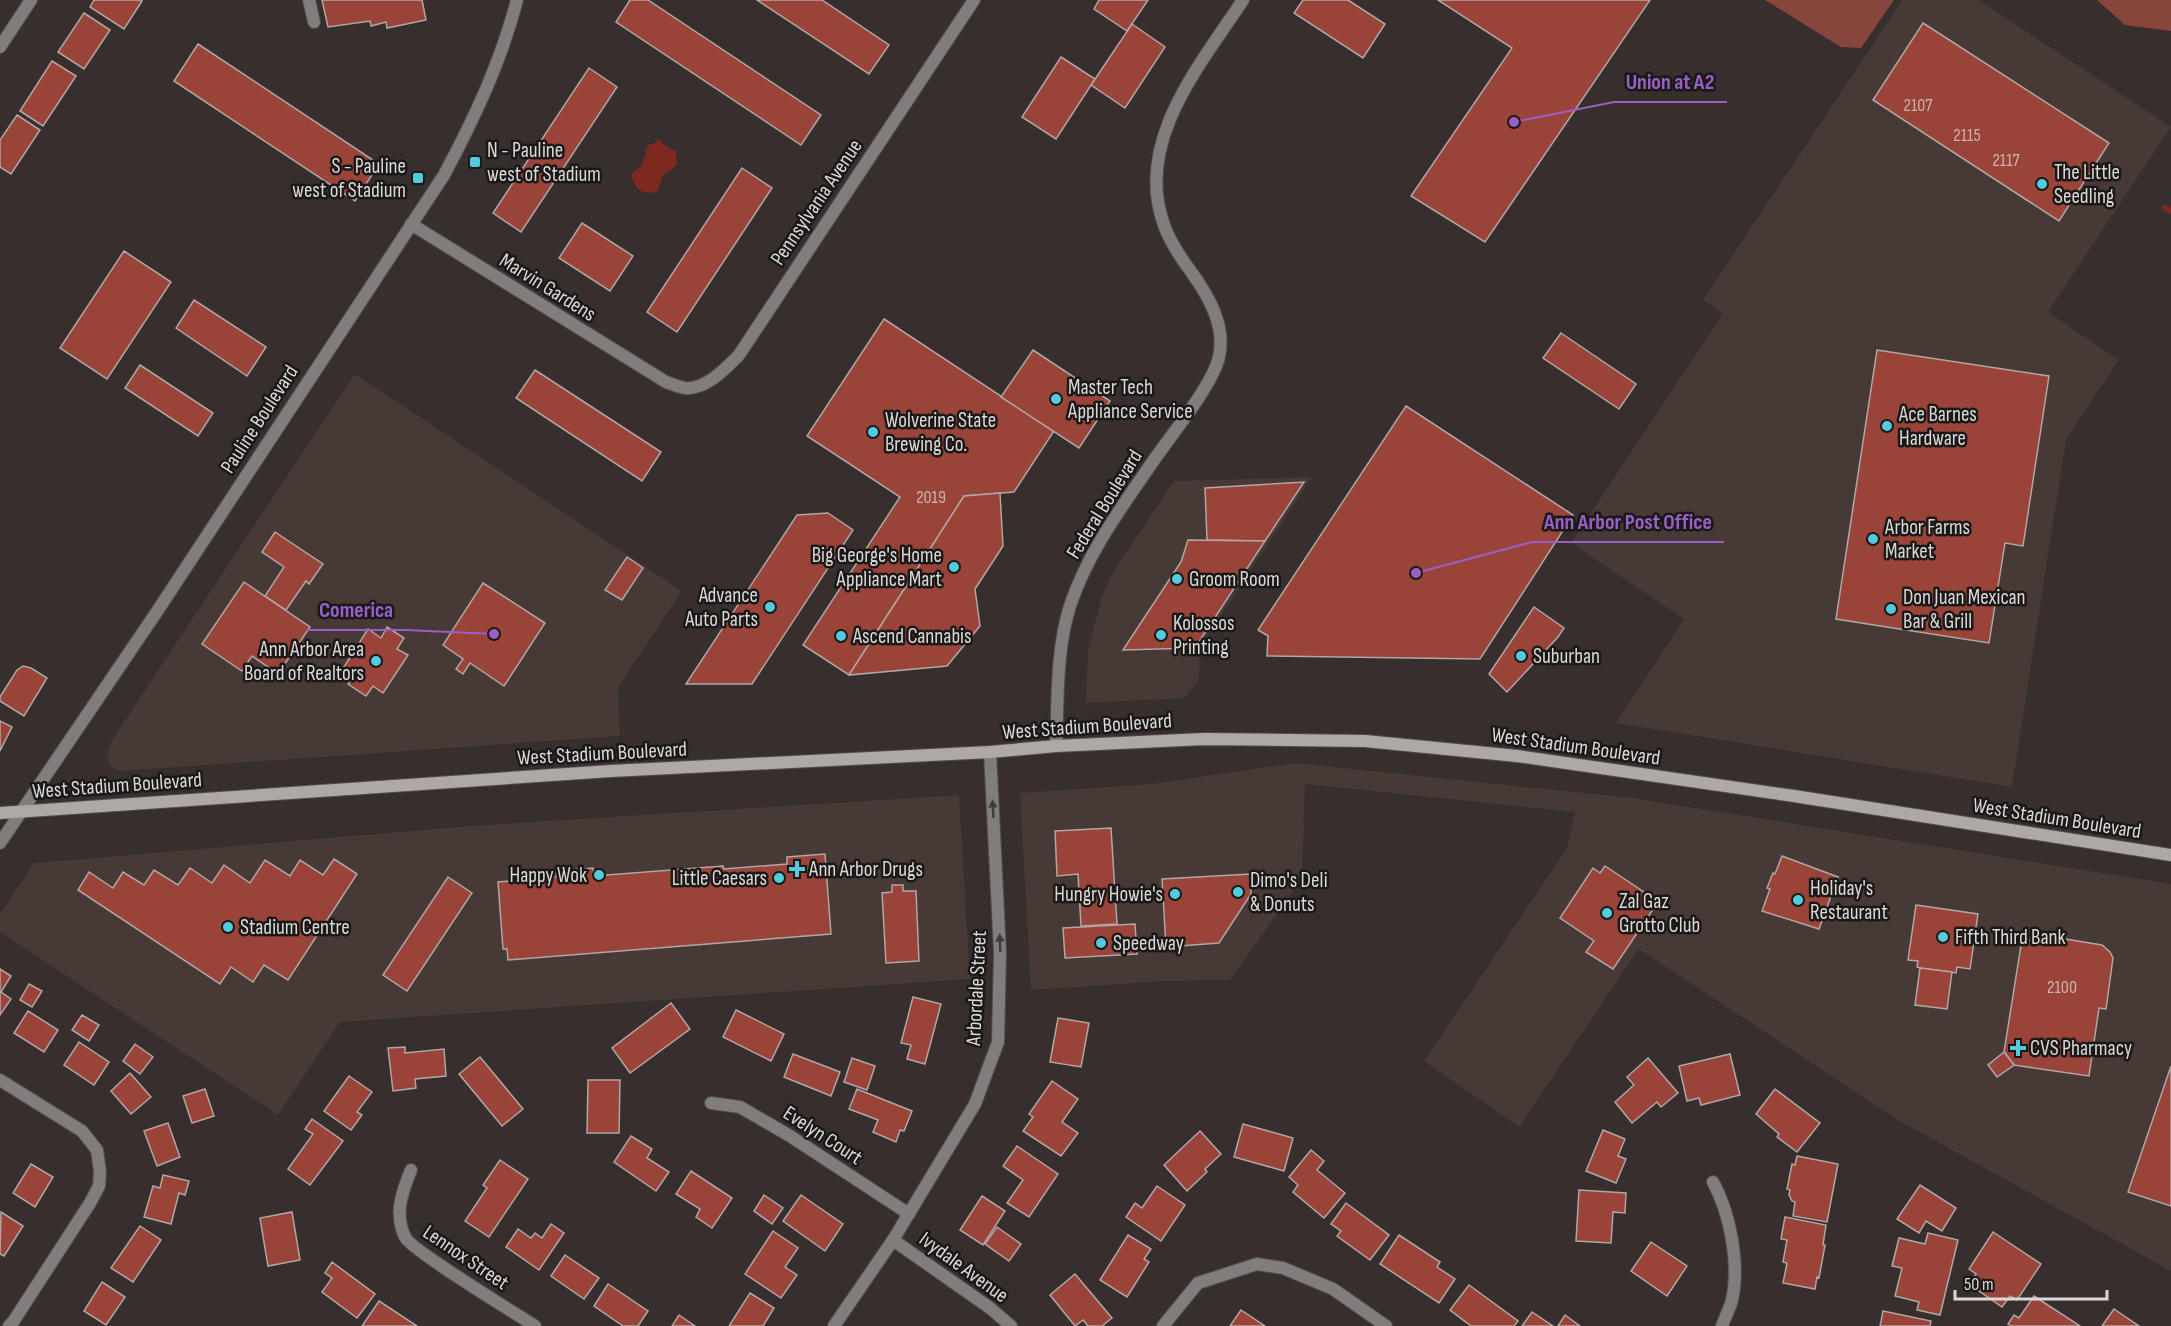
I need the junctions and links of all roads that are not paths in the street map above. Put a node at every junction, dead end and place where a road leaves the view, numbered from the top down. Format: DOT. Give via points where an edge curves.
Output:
graph roads {
  1 [pos="31,0"];
  2 [pos="309,0"];
  3 [pos="517,0"];
  4 [pos="974,0"];
  5 [pos="1243,0"];
  6 [pos="314,22"];
  7 [pos="0,47"];
  8 [pos="411,224"];
  9 [pos="666,382"];
  10 [pos="1056,746"];
  11 [pos="990,752"];
  12 [pos="20,811"];
  13 [pos="0,813"];
  14 [pos="0,843"];
  15 [pos="2171,855"];
  16 [pos="0,1080"];
  17 [pos="711,1103"];
  18 [pos="411,1170"];
  19 [pos="1713,1182"];
  20 [pos="909,1214"];
  21 [pos="893,1240"];
  22 [pos="9,1326"];
  23 [pos="535,1326"];
  24 [pos="834,1326"];
  25 [pos="1011,1326"];
  26 [pos="1163,1326"];
  27 [pos="1386,1326"];
  28 [pos="1722,1326"];
  1 -- 7 [label="street"];
  2 -- 6 [label="street"];
  3 -- 8 [label="street, Pauline Boulevard" via="498,60 469,129"];
  4 -- 9 [label="street, Pennsylvania Avenue" via="739,355 706,383 687,389"];
  5 -- 10 [label="street, Federal Boulevard" via="1174,109 1159,152 1157,175 1162,222 1215,310 1219,356 1213,372 1091,557 1070,607 1062,643"];
  8 -- 9 [label="street, Marvin Gardens"];
  8 -- 12 [label="street, Pauline Boulevard"];
  10 -- 11 [label="main road, West Stadium Boulevard"];
  10 -- 15 [label="main road, West Stadium Boulevard" via="1204,739 1365,741 1434,747 1794,796"];
  11 -- 12 [label="main road, West Stadium Boulevard" via="611,771"];
  20 -- 11 [label="street, Arbordale Street, one-way" via="975,1104 998,1042 1000,952"];
  12 -- 13 [label="main road, West Stadium Boulevard"];
  12 -- 14 [label="street, Pauline Boulevard"];
  16 -- 22 [label="street" via="82,1131 97,1150 100,1172 99,1186 90,1203"];
  17 -- 20 [label="street, Evelyn Court" via="740,1107"];
  18 -- 23 [label="street, Lennox Street" via="398,1216 406,1239"];
  19 -- 28 [label="street" via="1721,1197 1734,1252 1732,1299"];
  20 -- 21 [label="street, Arbordale Street"];
  21 -- 24 [label="street, Arbordale Street"];
  21 -- 25 [label="street, Ivydale Avenue"];
  26 -- 27 [label="street" via="1198,1283 1257,1264 1283,1268 1334,1289"];
}
